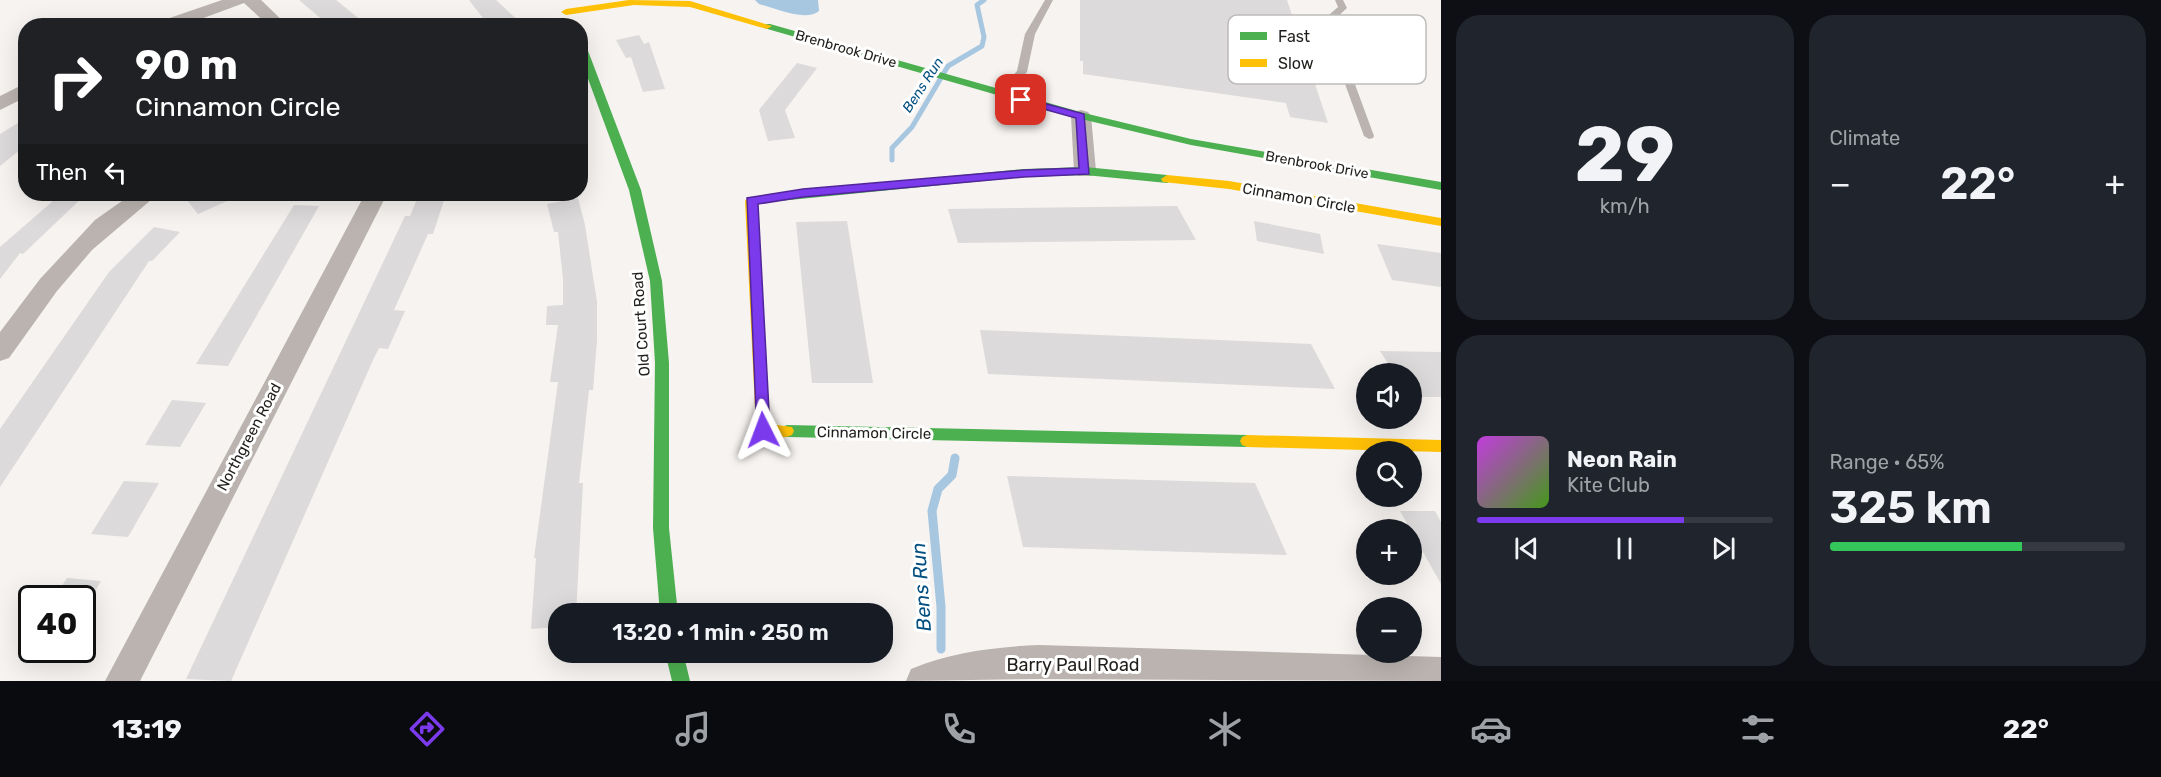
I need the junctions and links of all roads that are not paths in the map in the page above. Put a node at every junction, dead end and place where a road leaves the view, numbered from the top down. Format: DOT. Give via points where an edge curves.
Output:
graph roads {
  1 [pos="238,0"];
  2 [pos="251,0"];
  3 [pos="554,0"];
  4 [pos="1049,0"];
  5 [pos="1339,0"];
  6 [pos="566,12"];
  7 [pos="1334,15"];
  8 [pos="187,18"];
  9 [pos="271,18"];
  10 [pos="569,18"];
  11 [pos="588,66"];
  12 [pos="1350,84"];
  13 [pos="18,94"];
  14 [pos="1002,94"];
  15 [pos="0,104"];
  16 [pos="1081,116"];
  17 [pos="1369,136"];
  18 [pos="1085,171"];
  19 [pos="1441,186"];
  20 [pos="137,201"];
  21 [pos="372,201"];
  22 [pos="1441,222"];
  23 [pos="0,351"];
  24 [pos="1441,446"];
  25 [pos="668,603"];
  26 [pos="677,663"];
  27 [pos="1441,674"];
  28 [pos="122,681"];
  29 [pos="681,681"];
  30 [pos="923,681"];
  1 -- 8 [label="street"];
  2 -- 9 [label="street"];
  3 -- 6 [label="street"];
  4 -- 14 [label="lane" via="1030,34 1022,72"];
  5 -- 7 [label="lane" via="1343,8"];
  6 -- 10 [label="street"];
  6 -- 14 [label="street, Brenbrook Drive" via="634,2 690,4"];
  11 -- 25 [label="street, Old Court Road" via="640,212 656,281 661,329 660,500"];
  12 -- 17 [label="lane"];
  13 -- 15 [label="street"];
  14 -- 16 [label="street, Brenbrook Drive"];
  16 -- 18 [label="street"];
  16 -- 19 [label="street, Brenbrook Drive" via="1202,144"];
  18 -- 22 [label="street, Cinnamon Circle" via="1229,186"];
  18 -- 24 [label="street, Cinnamon Circle" via="1001,175 752,201 763,430"];
  20 -- 23 [label="street" via="80,246"];
  21 -- 28 [label="street, Northgreen Road"];
  26 -- 29 [label="street"];
  27 -- 30 [label="street, Barry Paul Road" via="1039,662 987,665"];
}
